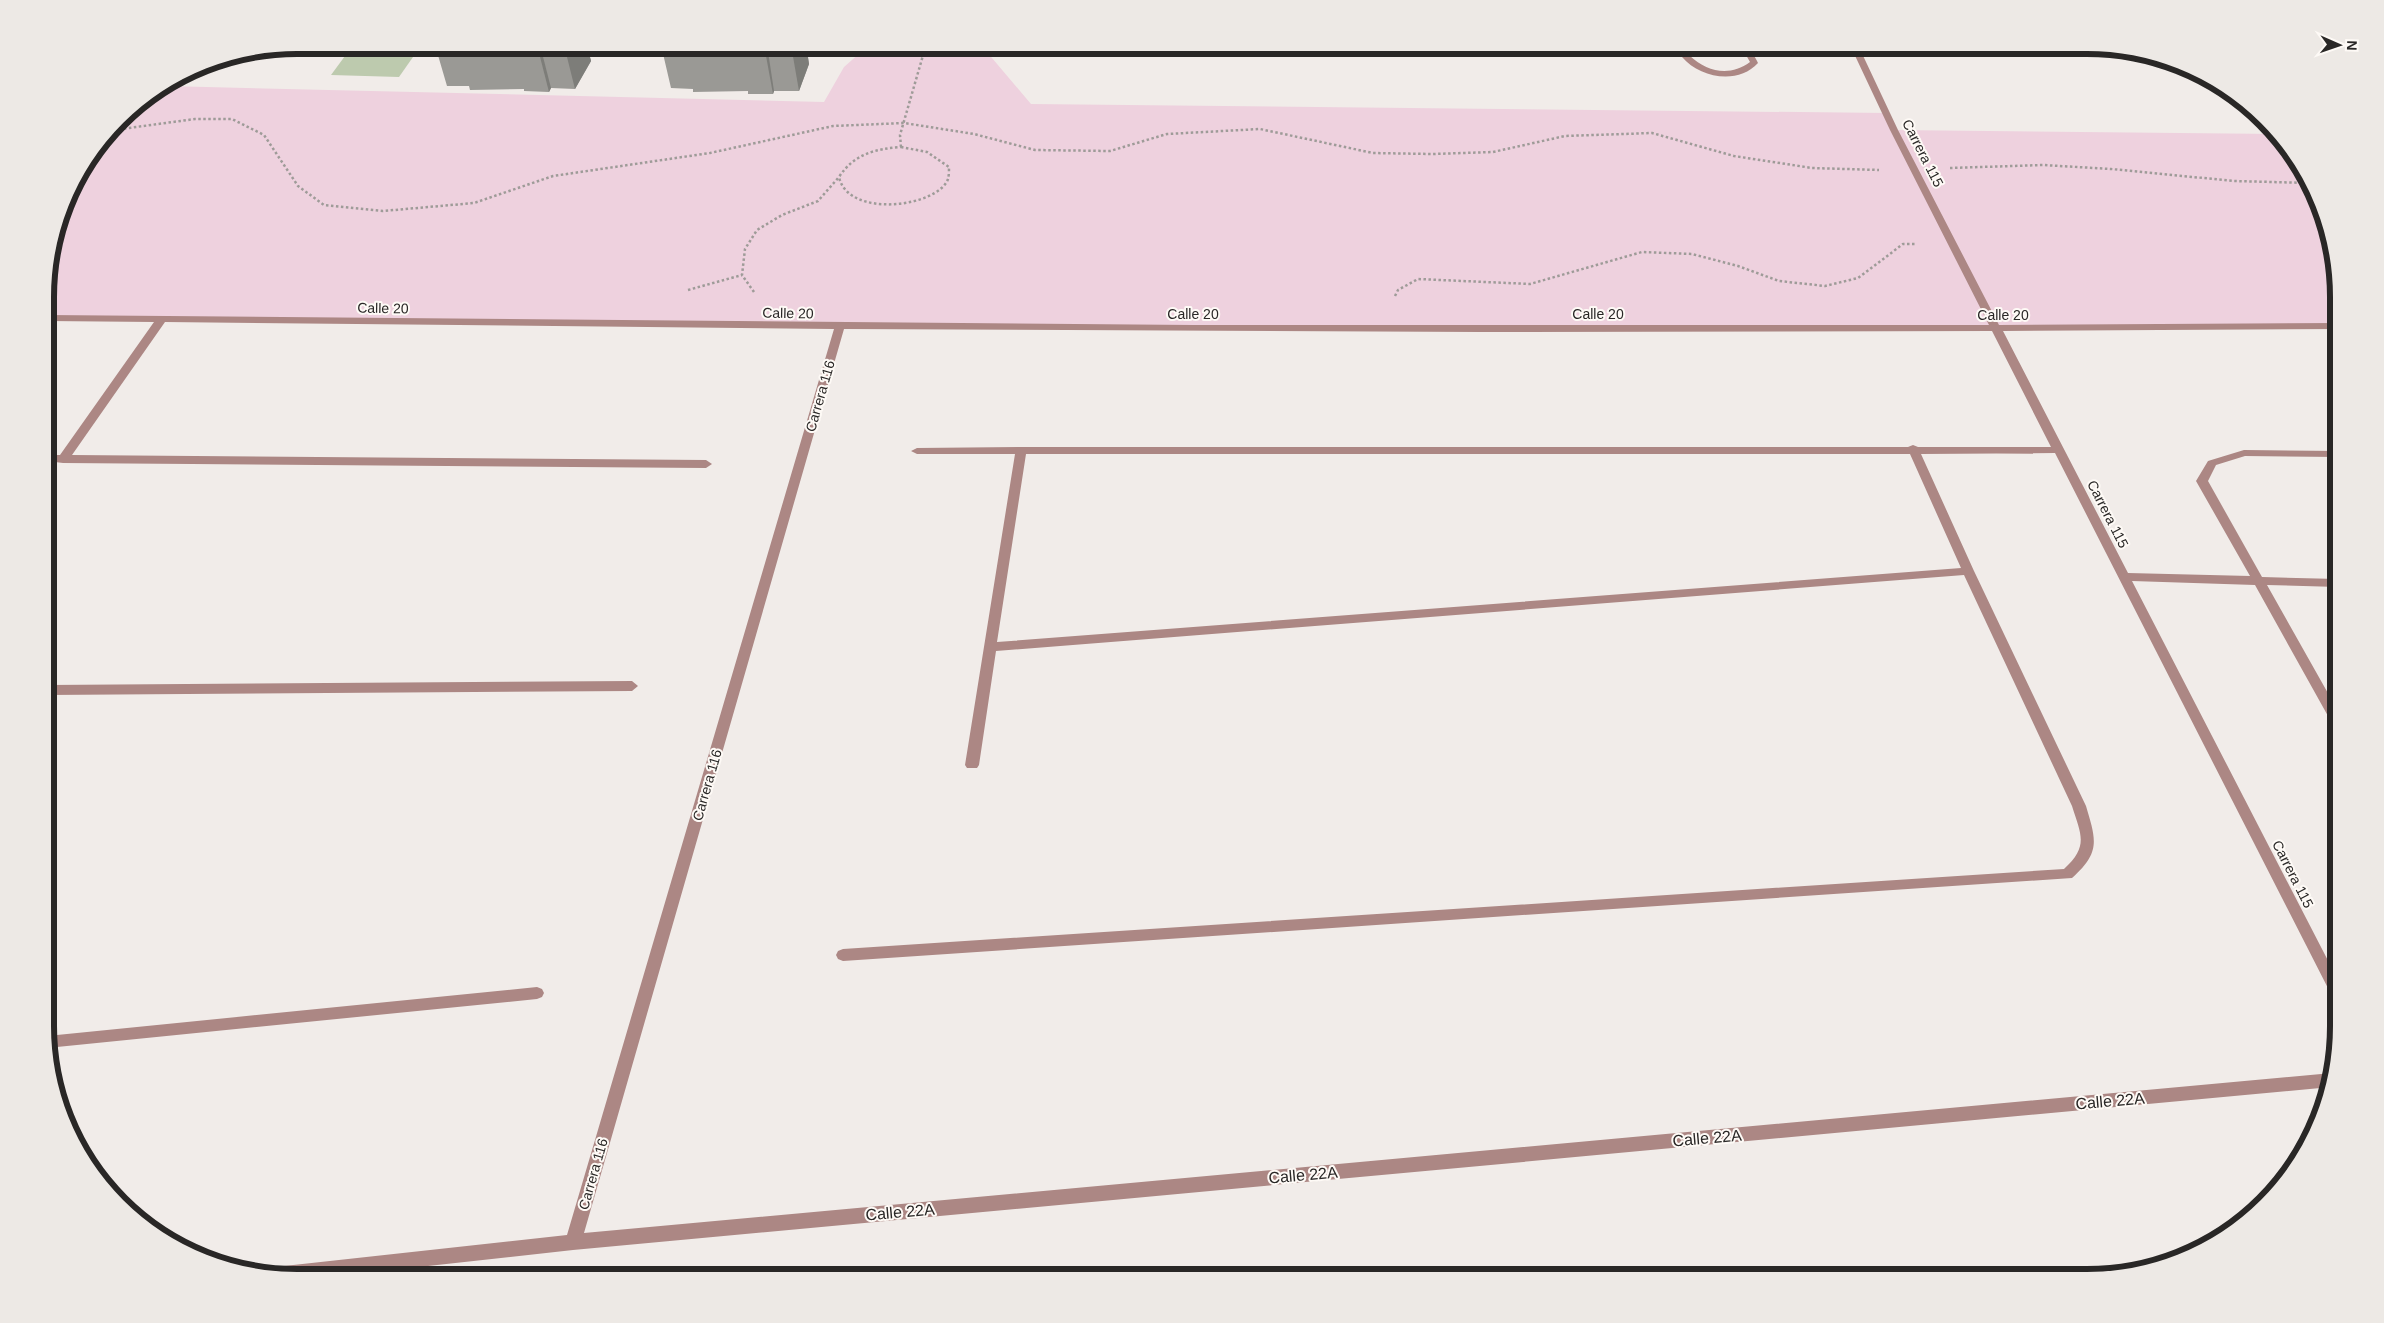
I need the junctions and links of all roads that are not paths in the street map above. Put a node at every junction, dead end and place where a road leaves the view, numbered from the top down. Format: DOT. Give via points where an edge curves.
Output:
graph roads {
  1 [pos="1687,54"];
  2 [pos="1750,54"];
  3 [pos="1858,54"];
  4 [pos="54,318"];
  5 [pos="162,319"];
  6 [pos="2330,326"];
  7 [pos="840,327"];
  8 [pos="1996,329"];
  9 [pos="1913,448"];
  10 [pos="1021,450"];
  11 [pos="2058,450"];
  12 [pos="917,451"];
  13 [pos="2330,454"];
  14 [pos="54,458"];
  15 [pos="63,459"];
  16 [pos="706,464"];
  17 [pos="1968,571"];
  18 [pos="2124,577"];
  19 [pos="2258,581"];
  20 [pos="2330,583"];
  21 [pos="989,647"];
  22 [pos="632,686"];
  23 [pos="54,690"];
  24 [pos="2330,708"];
  25 [pos="972,765"];
  26 [pos="843,955"];
  27 [pos="2330,978"];
  28 [pos="537,993"];
  29 [pos="54,1041"];
  30 [pos="2324,1081"];
  31 [pos="573,1242"];
  32 [pos="329,1269"];
  1 -- 2 [label="street" via="1694,66 1731,74 1747,70 1754,63"];
  3 -- 8 [label="street, Carrera 115"];
  4 -- 5 [label="street, Calle 20"];
  5 -- 7 [label="street, Calle 20"];
  5 -- 15 [label="street"];
  6 -- 8 [label="street, Calle 20"];
  7 -- 8 [label="street, Calle 20"];
  7 -- 31 [label="street, Carrera 116"];
  8 -- 11 [label="street, Carrera 115"];
  9 -- 10 [label="street"];
  9 -- 11 [label="street"];
  9 -- 17 [label="street"];
  10 -- 12 [label="street"];
  10 -- 21 [label="street"];
  11 -- 18 [label="street, Carrera 115"];
  13 -- 19 [label="street" via="2244,453 2212,463 2202,481"];
  14 -- 15 [label="street"];
  15 -- 16 [label="street"];
  17 -- 21 [label="street"];
  17 -- 26 [label="street" via="2079,806 2089,847 2083,862 2067,874"];
  18 -- 19 [label="street"];
  18 -- 27 [label="street, Carrera 115"];
  19 -- 20 [label="street"];
  19 -- 24 [label="street"];
  21 -- 25 [label="street"];
  22 -- 23 [label="street"];
  28 -- 29 [label="street"];
  30 -- 31 [label="street, Calle 22A"];
  31 -- 32 [label="street, Calle 22A"];
}
